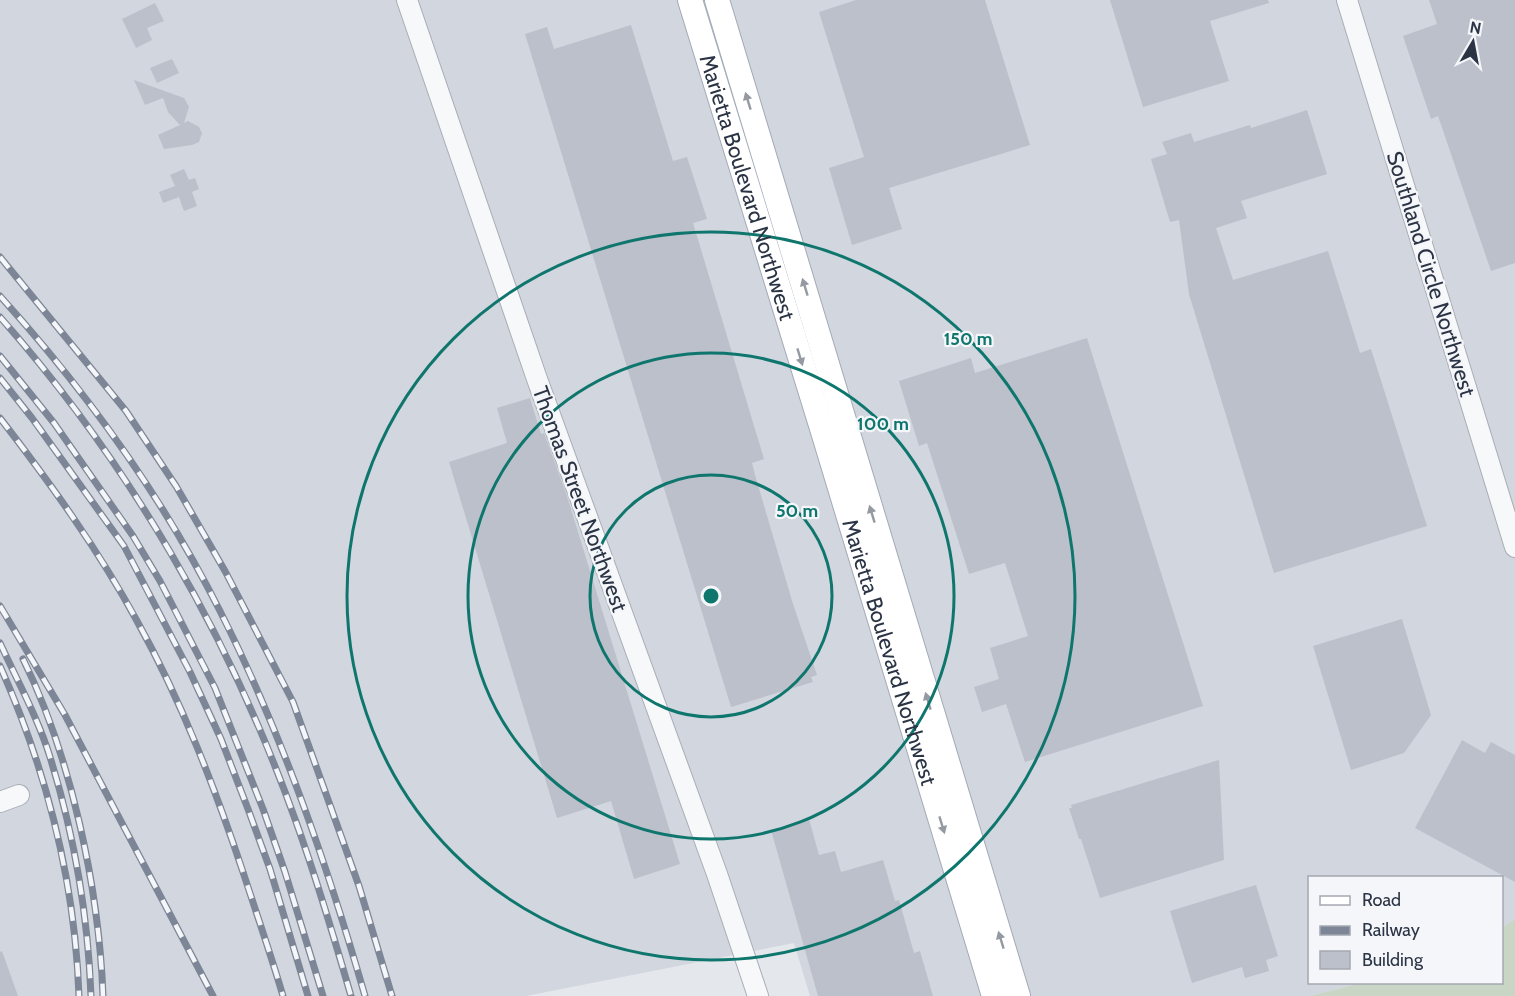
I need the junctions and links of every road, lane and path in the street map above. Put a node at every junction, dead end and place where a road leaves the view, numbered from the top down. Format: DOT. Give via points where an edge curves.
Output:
graph roads {
  1 [pos="407,0"];
  2 [pos="690,0"];
  3 [pos="717,0"];
  4 [pos="1347,0"];
  5 [pos="1515,547"];
  6 [pos="19,795"];
  7 [pos="0,802"];
  8 [pos="758,996"];
  9 [pos="994,996"];
  10 [pos="1018,996"];
  1 -- 8 [label="street, Thomas Street Northwest" via="537,379"];
  2 -- 9 [label="main road, Marietta Boulevard Northwest, one-way"];
  10 -- 3 [label="main road, one-way"];
  4 -- 5 [label="street, Southland Circle Northwest"];
  6 -- 7 [label="street"];
}
